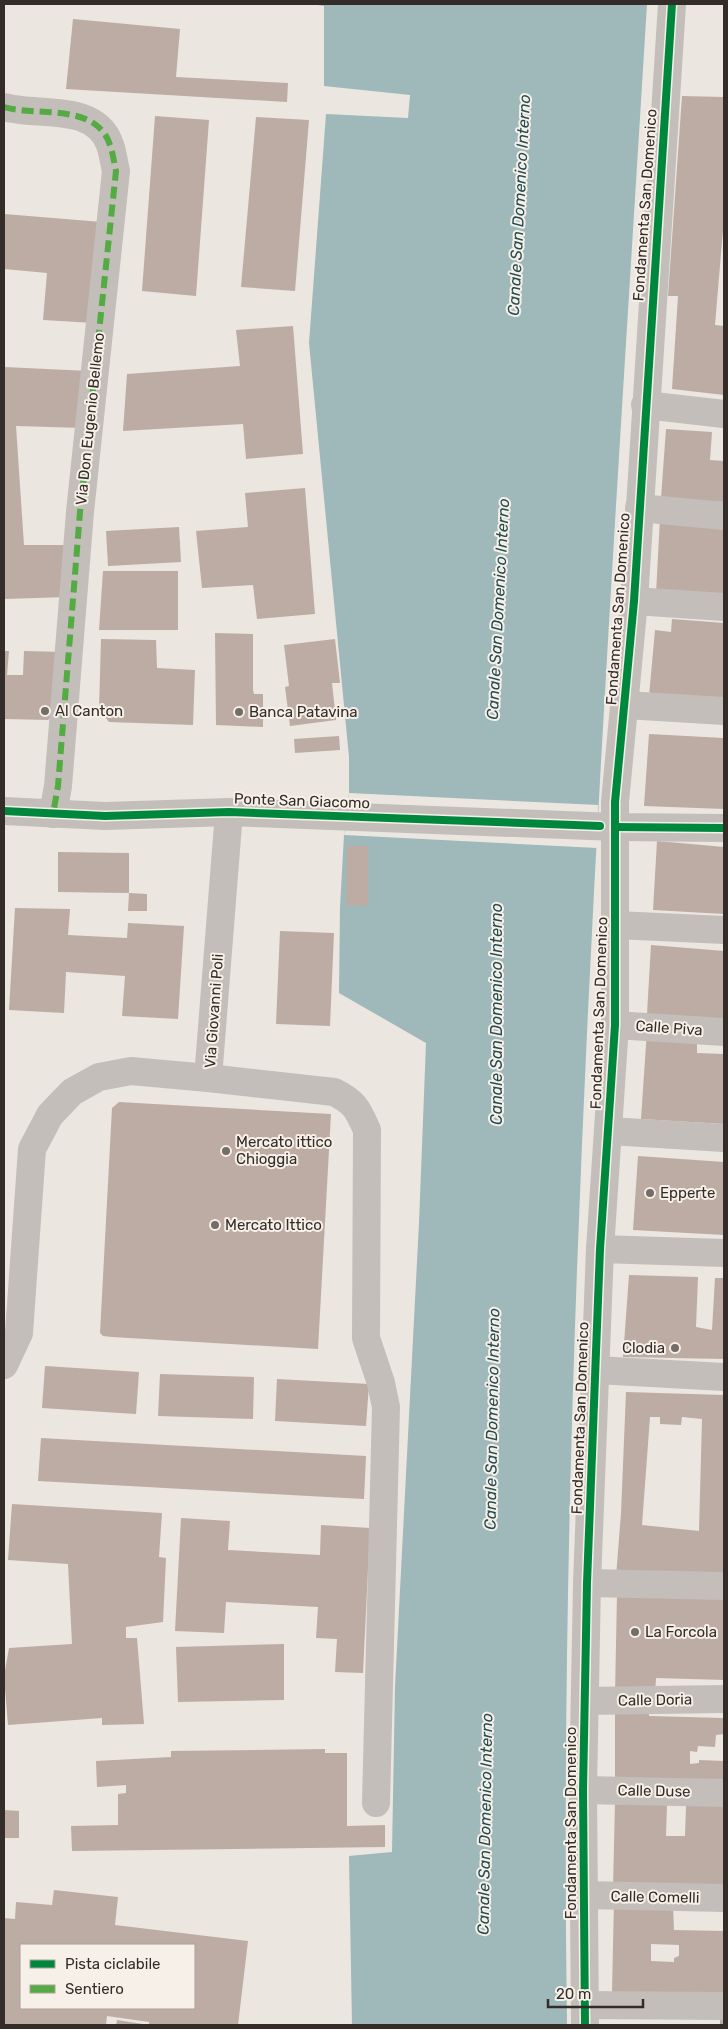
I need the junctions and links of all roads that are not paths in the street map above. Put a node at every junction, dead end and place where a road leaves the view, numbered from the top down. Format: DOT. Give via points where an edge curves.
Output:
graph roads {
  1 [pos="672,4"];
  2 [pos="4,107"];
  3 [pos="645,405"];
  4 [pos="724,414"];
  5 [pos="639,508"];
  6 [pos="724,516"];
  7 [pos="634,601"];
  8 [pos="724,607"];
  9 [pos="625,705"];
  10 [pos="724,711"];
  11 [pos="4,810"];
  12 [pos="229,812"];
  13 [pos="53,814"];
  14 [pos="608,826"];
  15 [pos="724,828"];
  16 [pos="616,925"];
  17 [pos="724,930"];
  18 [pos="615,1025"];
  19 [pos="724,1032"];
  20 [pos="208,1078"];
  21 [pos="609,1131"];
  22 [pos="724,1138"];
  23 [pos="600,1249"];
  24 [pos="724,1253"];
  25 [pos="4,1365"];
  26 [pos="596,1370"];
  27 [pos="724,1377"];
  28 [pos="587,1583"];
  29 [pos="724,1586"];
  30 [pos="724,1699"];
  31 [pos="585,1701"];
  32 [pos="583,1790"];
  33 [pos="724,1793"];
  34 [pos="376,1803"];
  35 [pos="585,1895"];
  36 [pos="724,1898"];
  37 [pos="724,2006"];
  38 [pos="585,2015"];
  1 -- 3 [label="street, Fondamenta San Domenico"];
  2 -- 13 [label="street, Via Don Eugenio Bellemo" via="80,116 98,127 110,143 116,171 80,512"];
  3 -- 4 [label="street"];
  3 -- 5 [label="street, Fondamenta San Domenico"];
  5 -- 6 [label="street"];
  5 -- 7 [label="street, Fondamenta San Domenico"];
  7 -- 8 [label="street"];
  7 -- 9 [label="street, Fondamenta San Domenico"];
  9 -- 10 [label="street"];
  9 -- 14 [label="street, Fondamenta San Domenico" via="615,802"];
  11 -- 13 [label="street, Ponte San Giacomo"];
  12 -- 13 [label="street, Ponte San Giacomo" via="105,816"];
  12 -- 14 [label="street, Ponte San Giacomo"];
  12 -- 20 [label="street, Via Giovanni Poli"];
  14 -- 15 [label="street, Ponte San Giacomo"];
  14 -- 16 [label="street, Fondamenta San Domenico"];
  16 -- 17 [label="street"];
  16 -- 18 [label="street, Fondamenta San Domenico"];
  18 -- 19 [label="street, Calle Piva"];
  18 -- 21 [label="street, Fondamenta San Domenico"];
  20 -- 25 [label="street, Via Giovanni Poli" via="131,1071 99,1077 72,1092 50,1115 32,1149 19,1334"];
  20 -- 34 [label="street" via="334,1092 348,1098 368,1130 366,1338 386,1407"];
  21 -- 22 [label="street"];
  21 -- 23 [label="street, Fondamenta San Domenico"];
  23 -- 24 [label="street"];
  23 -- 26 [label="street, Fondamenta San Domenico"];
  26 -- 27 [label="street"];
  26 -- 28 [label="street, Fondamenta San Domenico"];
  28 -- 29 [label="street"];
  28 -- 31 [label="street, Fondamenta San Domenico"];
  30 -- 31 [label="street, Calle Doria"];
  31 -- 32 [label="street, Fondamenta San Domenico"];
  32 -- 33 [label="street, Calle Duse"];
  32 -- 35 [label="street, Fondamenta San Domenico"];
  35 -- 36 [label="street, Calle Comelli"];
  35 -- 38 [label="street, Fondamenta San Domenico"];
  37 -- 38 [label="street"];
}
